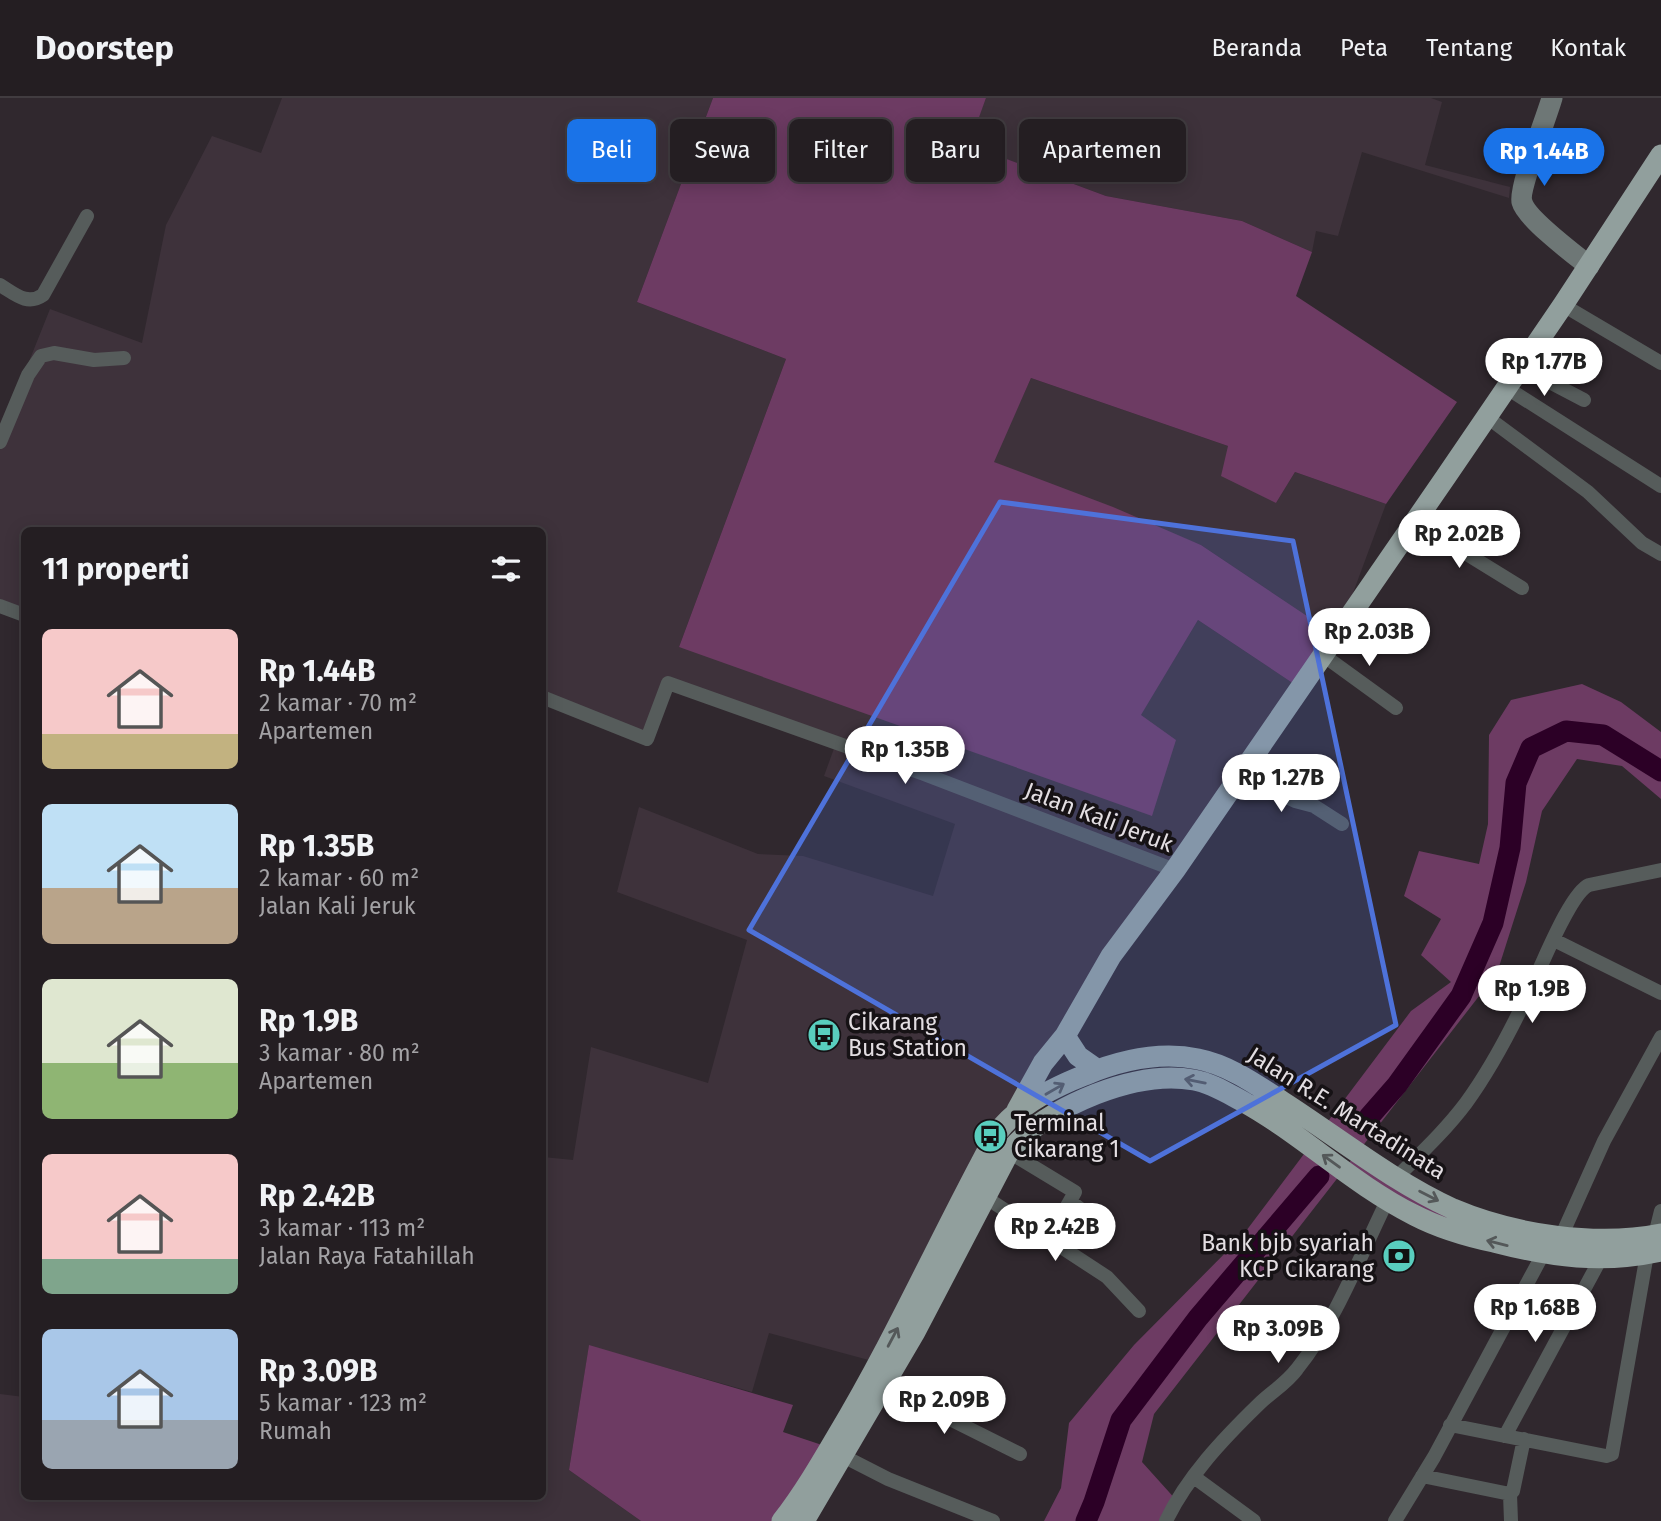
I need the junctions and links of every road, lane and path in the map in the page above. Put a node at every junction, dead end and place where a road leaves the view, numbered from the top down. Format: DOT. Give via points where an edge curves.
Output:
graph roads {
  1 [pos="1552,98"];
  2 [pos="1661,155"];
  3 [pos="87,216"];
  4 [pos="1589,266"];
  5 [pos="0,285"];
  6 [pos="1563,305"];
  7 [pos="124,358"];
  8 [pos="1661,362"];
  9 [pos="1521,367"];
  10 [pos="1507,388"];
  11 [pos="1584,400"];
  12 [pos="1486,417"];
  13 [pos="0,443"];
  14 [pos="1661,486"];
  15 [pos="1415,522"];
  16 [pos="1661,554"];
  17 [pos="1522,588"];
  18 [pos="0,606"];
  19 [pos="21,614"];
  20 [pos="1323,655"];
  21 [pos="546,699"];
  22 [pos="1396,708"];
  23 [pos="1247,766"];
  24 [pos="1342,824"];
  25 [pos="1175,870"];
  26 [pos="1661,870"];
  27 [pos="1554,940"];
  28 [pos="1661,993"];
  29 [pos="1065,1036"];
  30 [pos="1661,1037"];
  31 [pos="1098,1070"];
  32 [pos="1262,1100"];
  33 [pos="1015,1114"];
  34 [pos="1291,1119"];
  35 [pos="1015,1146"];
  36 [pos="1396,1178"];
  37 [pos="985,1196"];
  38 [pos="1387,1200"];
  39 [pos="1661,1212"];
  40 [pos="1094,1231"];
  41 [pos="1561,1237"];
  42 [pos="1656,1243"];
  43 [pos="1543,1255"];
  44 [pos="1601,1258"];
  45 [pos="1139,1311"];
  46 [pos="884,1386"];
  47 [pos="1450,1425"];
  48 [pos="1506,1436"];
  49 [pos="1524,1439"];
  50 [pos="1020,1454"];
  51 [pos="843,1457"];
  52 [pos="1422,1476"];
  53 [pos="1194,1477"];
  54 [pos="1510,1494"];
  55 [pos="782,1521"];
  56 [pos="804,1521"];
  57 [pos="993,1521"];
  58 [pos="1166,1521"];
  59 [pos="1254,1521"];
  60 [pos="1395,1521"];
  61 [pos="1511,1521"];
  1 -- 4 [label="street" via="1521,201 1532,217"];
  2 -- 4 [label="highway"];
  3 -- 5 [label="street" via="43,295 30,301"];
  4 -- 6 [label="highway"];
  6 -- 8 [label="street"];
  6 -- 9 [label="highway"];
  7 -- 13 [label="street" via="41,356"];
  9 -- 10 [label="highway"];
  9 -- 11 [label="street"];
  10 -- 12 [label="highway"];
  10 -- 14 [label="street"];
  12 -- 15 [label="highway"];
  12 -- 16 [label="street" via="1588,492 1642,543"];
  15 -- 17 [label="street"];
  15 -- 20 [label="highway"];
  18 -- 19 [label="street"];
  20 -- 22 [label="street"];
  20 -- 23 [label="highway"];
  21 -- 25 [label="street, Jalan Kali Jeruk" via="647,739 668,683"];
  23 -- 24 [label="street" via="1280,794 1314,806"];
  23 -- 25 [label="highway"];
  25 -- 29 [label="highway" via="1111,956"];
  26 -- 27 [label="street" via="1584,887"];
  27 -- 28 [label="street"];
  27 -- 36 [label="street" via="1480,1083 1448,1126"];
  29 -- 31 [label="highway" via="1078,1056"];
  29 -- 33 [label="highway" via="1043,1063"];
  30 -- 41 [label="street" via="1610,1130"];
  31 -- 32 [label="highway, Jalan R.E. Martadinata" via="1136,1058 1200,1059 1238,1074"];
  33 -- 31 [label="highway, Jalan R.E. Martadinata, one-way" via="1070,1080"];
  32 -- 34 [label="highway, Jalan R.E. Martadinata"];
  32 -- 35 [label="highway, Jalan R.E. Martadinata, one-way" via="1194,1080 1153,1078 1077,1101"];
  55 -- 33 [label="highway, one-way" via="856,1404 987,1150"];
  34 -- 36 [label="highway, Jalan R.E. Martadinata" via="1323,1128"];
  38 -- 34 [label="highway, Jalan R.E. Martadinata, one-way" via="1306,1143"];
  35 -- 37 [label="highway"];
  35 -- 40 [label="street" via="1075,1192 1068,1205 1091,1217 1087,1226"];
  36 -- 41 [label="highway, Jalan R.E. Martadinata, one-way" via="1455,1210"];
  37 -- 45 [label="street" via="1107,1277"];
  37 -- 46 [label="highway"];
  43 -- 38 [label="highway, Jalan R.E. Martadinata, one-way" via="1446,1230"];
  38 -- 53 [label="street" via="1338,1307 1313,1348 1286,1383 1255,1407"];
  39 -- 42 [label="street"];
  41 -- 42 [label="highway, Jalan R.E. Martadinata"];
  42 -- 44 [label="highway, Jalan R.E. Martadinata"];
  42 -- 49 [label="street" via="1613,1453 1606,1456"];
  43 -- 44 [label="highway, Jalan R.E. Martadinata"];
  43 -- 47 [label="street"];
  44 -- 48 [label="street"];
  46 -- 50 [label="street"];
  46 -- 51 [label="highway"];
  47 -- 48 [label="street"];
  47 -- 52 [label="street"];
  48 -- 49 [label="street"];
  49 -- 54 [label="street"];
  51 -- 56 [label="highway"];
  51 -- 57 [label="street"];
  52 -- 54 [label="street"];
  52 -- 60 [label="street"];
  53 -- 58 [label="street"];
  53 -- 59 [label="street"];
  54 -- 61 [label="street"];
}
